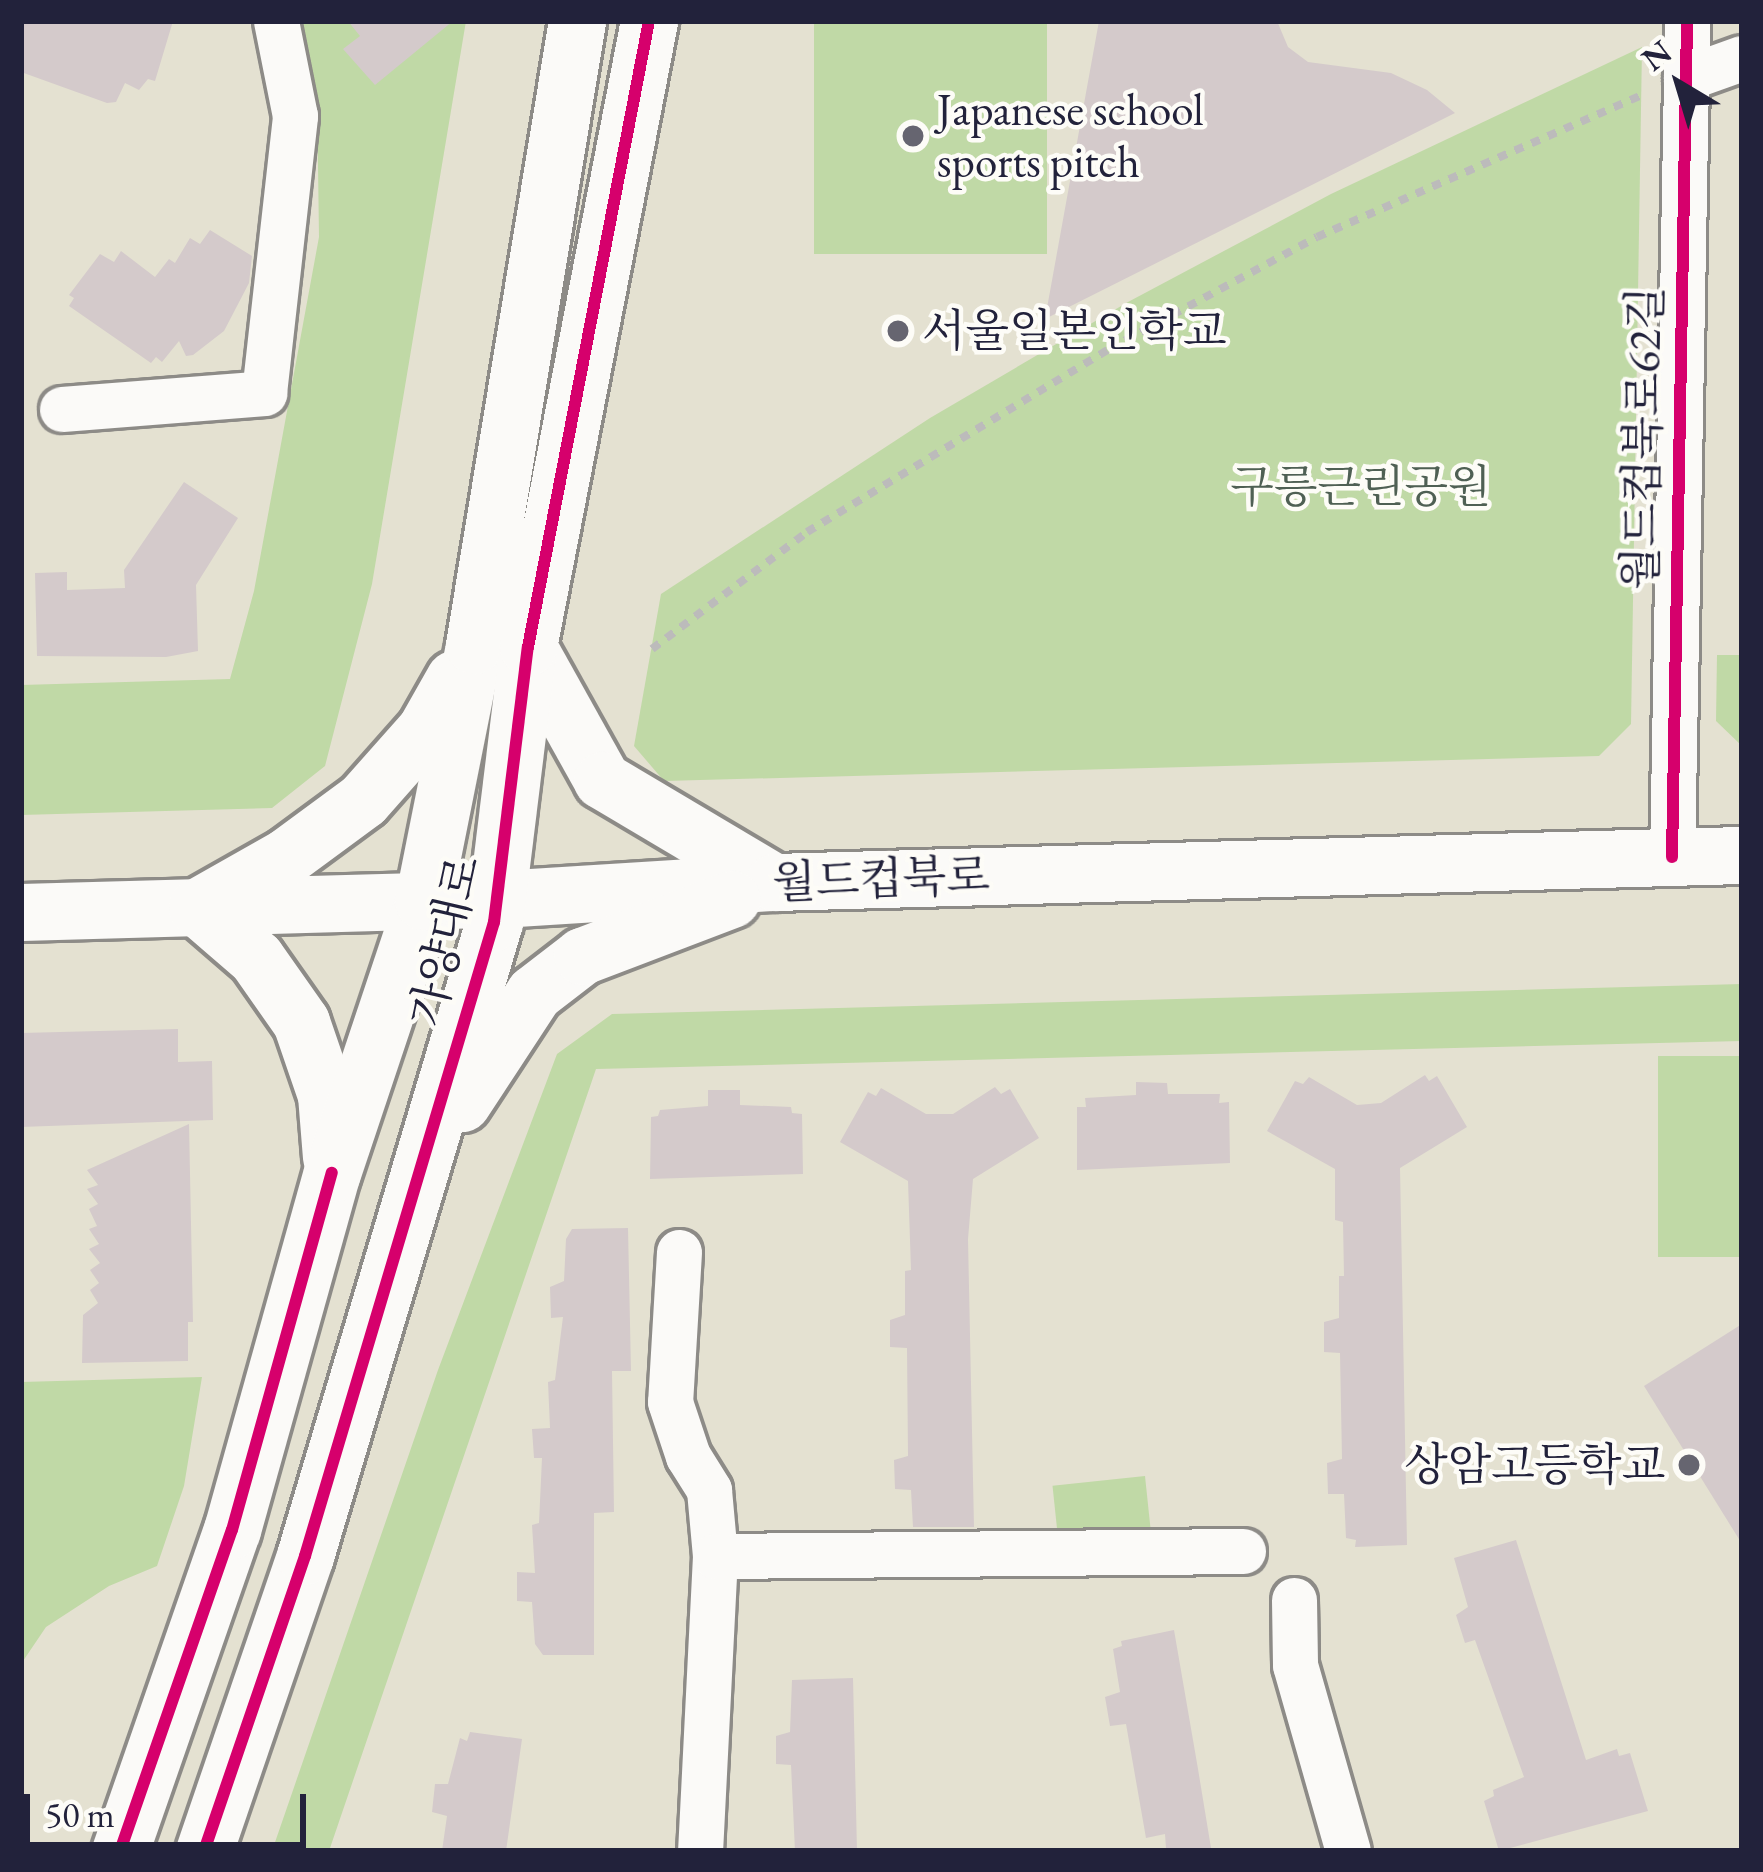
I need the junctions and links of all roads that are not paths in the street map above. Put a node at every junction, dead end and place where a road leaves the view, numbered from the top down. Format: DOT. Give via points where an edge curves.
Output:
graph roads {
  1 [pos="276,21"];
  2 [pos="577,21"];
  3 [pos="649,21"];
  4 [pos="1687,21"];
  5 [pos="1742,58"];
  6 [pos="1686,78"];
  7 [pos="62,409"];
  8 [pos="501,646"];
  9 [pos="1742,855"];
  10 [pos="1672,856"];
  11 [pos="774,882"];
  12 [pos="500,898"];
  13 [pos="423,901"];
  14 [pos="197,908"];
  15 [pos="21,912"];
  16 [pos="332,1174"];
  17 [pos="409,1198"];
  18 [pos="679,1252"];
  19 [pos="1243,1551"];
  20 [pos="715,1556"];
  21 [pos="1294,1600"];
  22 [pos="120,1851"];
  23 [pos="204,1851"];
  24 [pos="700,1851"];
  25 [pos="1348,1851"];
  1 -- 7 [label="street" via="295,116 264,393"];
  2 -- 8 [label="main road, 가양대로"];
  3 -- 8 [label="main road, 가양대로"];
  4 -- 6 [label="street, 월드컵북로62길"];
  5 -- 6 [label="street"];
  6 -- 10 [label="street, 월드컵북로62길"];
  8 -- 11 [label="main road" via="602,780"];
  8 -- 12 [label="main road, 가양대로"];
  8 -- 13 [label="main road, 가양대로"];
  8 -- 14 [label="main road" via="363,800"];
  9 -- 10 [label="main road, 월드컵북로"];
  10 -- 11 [label="main road, 월드컵북로"];
  11 -- 12 [label="main road, 월드컵북로"];
  11 -- 17 [label="main road" via="582,956 534,993"];
  12 -- 13 [label="main road, 월드컵북로"];
  12 -- 17 [label="main road, 가양대로"];
  13 -- 14 [label="main road, 월드컵북로"];
  13 -- 16 [label="main road, 가양대로"];
  14 -- 15 [label="main road, 월드컵북로"];
  14 -- 16 [label="main road" via="256,958 301,1022 326,1095"];
  16 -- 22 [label="main road, 가양대로" via="232,1530"];
  17 -- 23 [label="main road, 가양대로" via="305,1556"];
  18 -- 20 [label="street" via="670,1402 709,1490"];
  19 -- 20 [label="street"];
  20 -- 24 [label="street"];
  21 -- 25 [label="street" via="1295,1665"];
}
